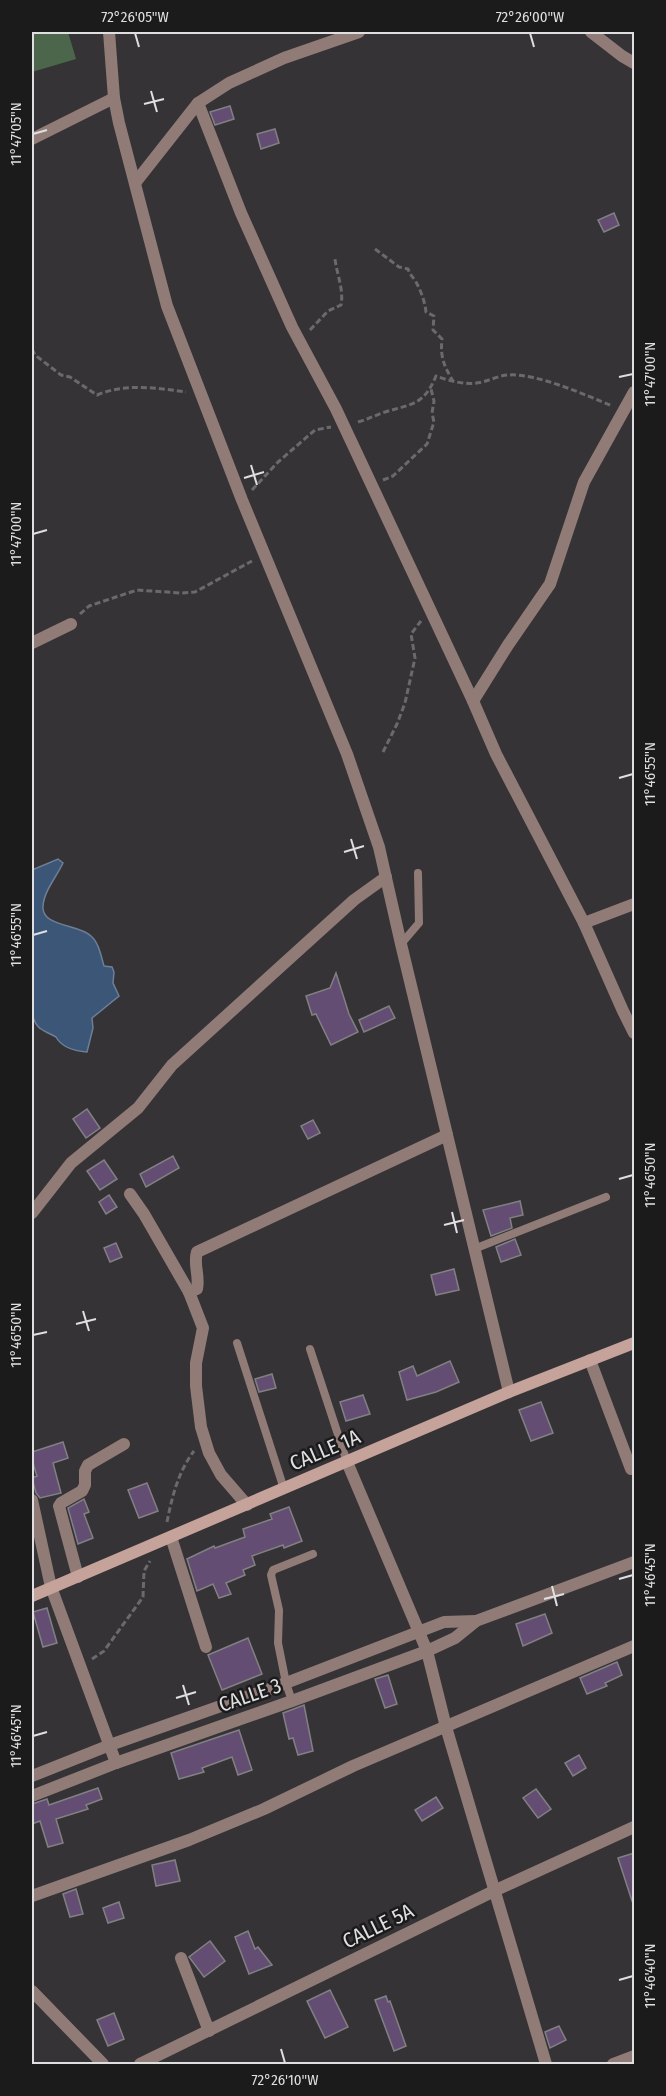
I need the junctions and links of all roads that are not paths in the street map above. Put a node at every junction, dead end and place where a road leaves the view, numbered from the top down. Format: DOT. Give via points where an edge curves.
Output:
graph roads {
  1 [pos="109,32"];
  2 [pos="358,32"];
  3 [pos="591,32"];
  4 [pos="634,63"];
  5 [pos="114,98"];
  6 [pos="198,103"];
  7 [pos="32,139"];
  8 [pos="135,183"];
  9 [pos="634,392"];
  10 [pos="70,624"];
  11 [pos="32,643"];
  12 [pos="473,701"];
  13 [pos="418,873"];
  14 [pos="386,877"];
  15 [pos="634,904"];
  16 [pos="584,923"];
  17 [pos="401,944"];
  18 [pos="634,1033"];
  19 [pos="447,1135"];
  20 [pos="130,1194"];
  21 [pos="606,1197"];
  22 [pos="32,1213"];
  23 [pos="474,1249"];
  24 [pos="189,1292"];
  25 [pos="237,1343"];
  26 [pos="634,1343"];
  27 [pos="310,1349"];
  28 [pos="590,1360"];
  29 [pos="509,1392"];
  30 [pos="124,1444"];
  31 [pos="346,1462"];
  32 [pos="630,1469"];
  33 [pos="284,1489"];
  34 [pos="32,1500"];
  35 [pos="247,1505"];
  36 [pos="167,1539"];
  37 [pos="313,1554"];
  38 [pos="634,1562"];
  39 [pos="78,1577"];
  40 [pos="51,1587"];
  41 [pos="32,1596"];
  42 [pos="476,1621"];
  43 [pos="420,1631"];
  44 [pos="634,1646"];
  45 [pos="206,1647"];
  46 [pos="428,1651"];
  47 [pos="286,1683"];
  48 [pos="292,1701"];
  49 [pos="446,1727"];
  50 [pos="110,1745"];
  51 [pos="116,1763"];
  52 [pos="32,1776"];
  53 [pos="32,1796"];
  54 [pos="634,1827"];
  55 [pos="494,1891"];
  56 [pos="32,1896"];
  57 [pos="182,1958"];
  58 [pos="32,1991"];
  59 [pos="209,2031"];
  60 [pos="634,2056"];
  61 [pos="103,2064"];
  62 [pos="140,2064"];
  63 [pos="546,2064"];
  64 [pos="613,2064"];
  1 -- 5 [label="street"];
  2 -- 6 [label="street" via="284,58 229,83"];
  3 -- 4 [label="street"];
  5 -- 7 [label="street"];
  5 -- 8 [label="street"];
  6 -- 8 [label="street"];
  6 -- 12 [label="street" via="241,213"];
  8 -- 14 [label="street" via="167,306 347,754"];
  9 -- 12 [label="street" via="584,482 550,584"];
  10 -- 11 [label="street"];
  12 -- 16 [label="street" via="496,754"];
  13 -- 17 [label="lane" via="419,923"];
  14 -- 17 [label="street"];
  14 -- 22 [label="street" via="354,900 172,1065 138,1107 71,1163"];
  15 -- 16 [label="street"];
  16 -- 18 [label="street"];
  17 -- 19 [label="street"];
  19 -- 23 [label="street"];
  19 -- 24 [label="street" via="205,1246 195,1259 197,1289"];
  20 -- 24 [label="street"];
  21 -- 23 [label="lane"];
  23 -- 29 [label="street"];
  24 -- 35 [label="street" via="203,1329 196,1386 208,1453"];
  25 -- 33 [label="lane"];
  26 -- 28 [label="street, CALLE 1A"];
  27 -- 31 [label="lane"];
  28 -- 29 [label="street, CALLE 1A"];
  28 -- 32 [label="street"];
  29 -- 31 [label="street, CALLE 1A"];
  30 -- 39 [label="street" via="88,1465 82,1491 60,1503"];
  31 -- 33 [label="street, CALLE 1A"];
  31 -- 43 [label="street"];
  33 -- 35 [label="street, CALLE 1A"];
  34 -- 40 [label="street"];
  35 -- 36 [label="street, CALLE 1A"];
  36 -- 39 [label="street, CALLE 1A"];
  36 -- 45 [label="street"];
  37 -- 47 [label="lane" via="273,1570 271,1575 279,1610 278,1643"];
  38 -- 42 [label="street, CALLE 3"];
  39 -- 40 [label="street, CALLE 1A"];
  40 -- 41 [label="street, CALLE 1A"];
  40 -- 50 [label="street"];
  42 -- 43 [label="street, CALLE 3" via="444,1622"];
  42 -- 46 [label="street, CALLE 3" via="455,1638"];
  43 -- 46 [label="street"];
  43 -- 47 [label="street, CALLE 3"];
  44 -- 49 [label="street"];
  46 -- 48 [label="street, CALLE 3"];
  46 -- 49 [label="street"];
  47 -- 48 [label="lane"];
  47 -- 50 [label="street, CALLE 3"];
  48 -- 51 [label="street, CALLE 3"];
  49 -- 55 [label="street"];
  49 -- 56 [label="street" via="189,1840"];
  50 -- 51 [label="street"];
  50 -- 52 [label="street, CALLE 3"];
  51 -- 53 [label="street, CALLE 3"];
  54 -- 55 [label="street, CALLE 5A"];
  55 -- 59 [label="street, CALLE 5A"];
  55 -- 63 [label="street"];
  57 -- 59 [label="street"];
  58 -- 61 [label="street"];
  59 -- 62 [label="street, CALLE 5A"];
  60 -- 64 [label="street"];
}
